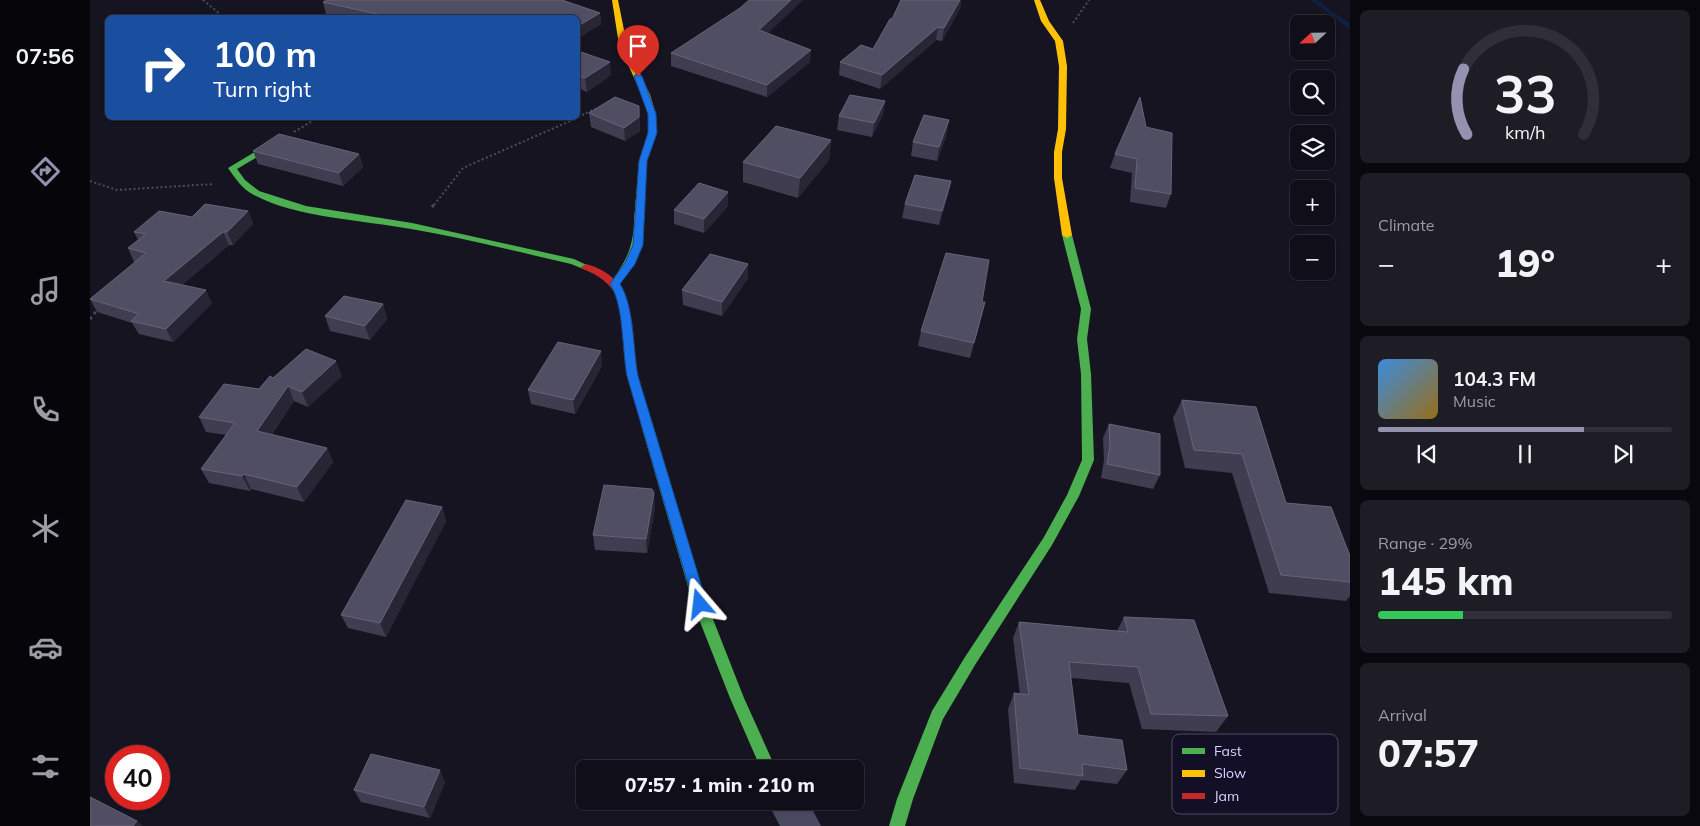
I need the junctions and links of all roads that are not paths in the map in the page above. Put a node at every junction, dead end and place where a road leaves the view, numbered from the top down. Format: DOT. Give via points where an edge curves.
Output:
graph roads {
  1 [pos="615,0"];
  2 [pos="1037,0"];
  3 [pos="273,144"];
  4 [pos="615,284"];
  5 [pos="765,760"];
  6 [pos="792,810"];
  7 [pos="802,826"];
  8 [pos="897,826"];
  1 -- 4 [label="street" via="623,45 652,114 652,133 643,161 638,245 630,264"];
  2 -- 8 [label="street" via="1059,41 1063,66 1058,178 1063,217 1086,309 1082,339 1088,460 1048,541 937,716"];
  3 -- 4 [label="street" via="232,168 256,193 279,202 329,213 412,226 574,262 608,276"];
  4 -- 5 [label="street" via="624,302 632,376 700,604 736,698"];
  6 -- 7 [label="street"];
}
